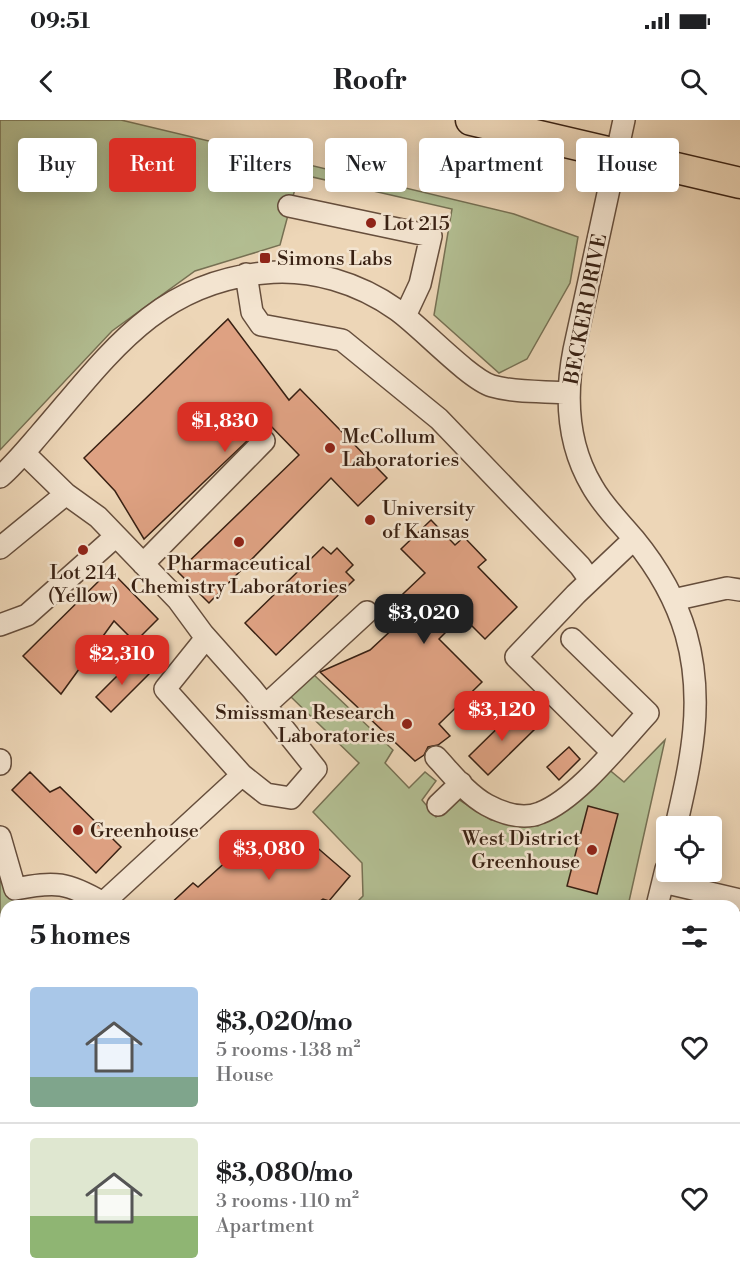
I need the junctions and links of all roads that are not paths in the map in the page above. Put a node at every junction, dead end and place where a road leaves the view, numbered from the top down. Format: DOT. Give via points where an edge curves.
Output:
graph roads {
  1 [pos="471,120"];
  2 [pos="624,120"];
  3 [pos="620,138"];
  4 [pos="576,144"];
  5 [pos="679,169"];
  6 [pos="740,183"];
  7 [pos="609,192"];
  8 [pos="290,206"];
  9 [pos="246,274"];
  10 [pos="405,316"];
  11 [pos="569,393"];
  12 [pos="264,441"];
  13 [pos="24,453"];
  14 [pos="0,477"];
  15 [pos="66,494"];
  16 [pos="116,536"];
  17 [pos="634,539"];
  18 [pos="0,548"];
  19 [pos="143,564"];
  20 [pos="590,580"];
  21 [pos="740,590"];
  22 [pos="673,600"];
  23 [pos="367,612"];
  24 [pos="0,625"];
  25 [pos="206,638"];
  26 [pos="572,639"];
  27 [pos="266,705"];
  28 [pos="612,752"];
  29 [pos="436,757"];
  30 [pos="242,775"];
  31 [pos="461,783"];
  32 [pos="438,805"];
  33 [pos="678,816"];
  34 [pos="0,837"];
  35 [pos="662,882"];
  36 [pos="685,882"];
  37 [pos="97,900"];
  38 [pos="108,900"];
  39 [pos="658,900"];
  40 [pos="740,900"];
  1 -- 4 [label="highway"];
  2 -- 3 [label="street, BECKER DRIVE"];
  5 -- 6 [label="highway"];
  7 -- 11 [label="street, BECKER DRIVE" via="574,350"];
  8 -- 10 [label="street" via="431,236 420,284"];
  9 -- 10 [label="street" via="276,271 321,276 364,290"];
  9 -- 13 [label="street" via="207,283 182,294 135,327"];
  9 -- 20 [label="street" via="252,312 261,325 342,340 439,419"];
  10 -- 11 [label="street" via="490,385"];
  11 -- 17 [label="street, BECKER DRIVE" via="572,435 580,461 592,486"];
  12 -- 19 [label="street"];
  13 -- 14 [label="street"];
  13 -- 15 [label="street"];
  15 -- 16 [label="street"];
  15 -- 18 [label="street"];
  16 -- 19 [label="street"];
  16 -- 24 [label="street" via="27,615"];
  17 -- 20 [label="street"];
  17 -- 22 [label="street, BECKER DRIVE"];
  19 -- 25 [label="street" via="178,600"];
  20 -- 28 [label="street" via="516,657"];
  21 -- 22 [label="street" via="727,588"];
  22 -- 33 [label="street, BECKER DRIVE" via="686,635 697,706 691,762"];
  23 -- 27 [label="street"];
  25 -- 27 [label="street"];
  25 -- 30 [label="street" via="165,689"];
  26 -- 28 [label="street" via="648,712"];
  27 -- 30 [label="street" via="316,769 291,798 266,794"];
  28 -- 31 [label="street" via="560,803 538,814 509,814 485,804"];
  29 -- 31 [label="street"];
  30 -- 38 [label="street"];
  31 -- 32 [label="street"];
  34 -- 37 [label="street" via="15,889 51,882 80,890"];
  35 -- 39 [label="street"];
  36 -- 40 [label="street"];
}
